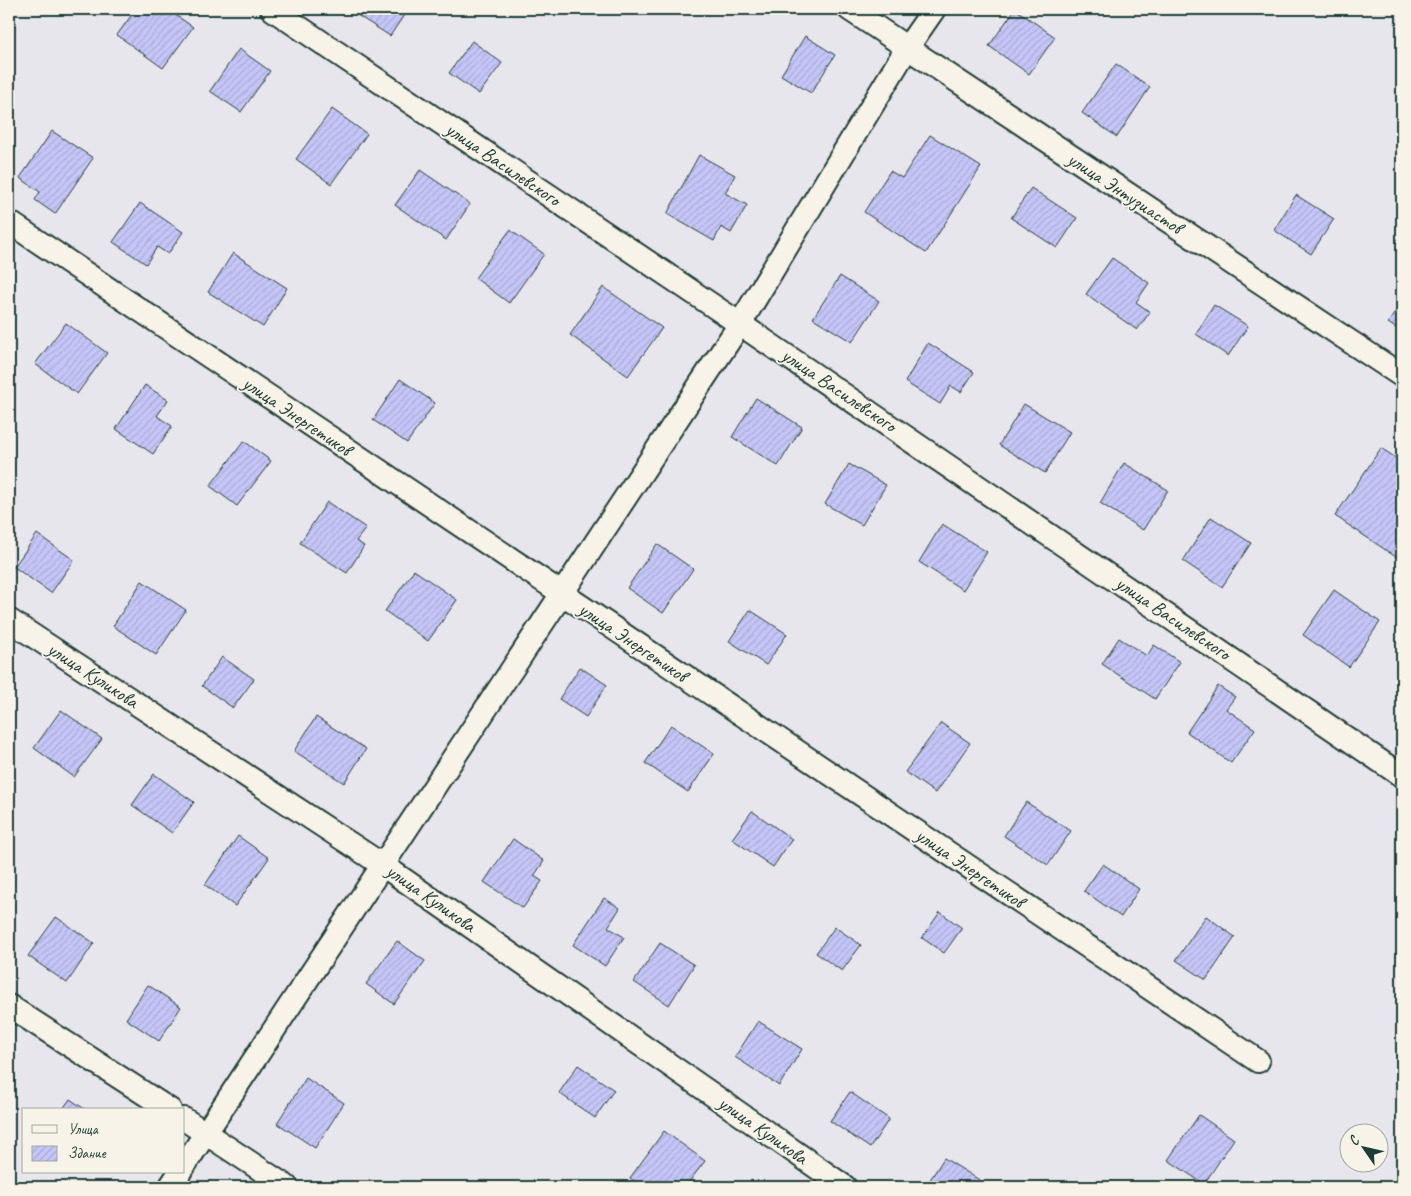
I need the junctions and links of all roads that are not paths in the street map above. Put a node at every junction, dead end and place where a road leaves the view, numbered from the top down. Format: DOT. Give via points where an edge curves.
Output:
graph roads {
  1 [pos="272,9"];
  2 [pos="849,9"];
  3 [pos="934,9"];
  4 [pos="907,48"];
  5 [pos="9,222"];
  6 [pos="740,324"];
  7 [pos="1402,376"];
  8 [pos="563,595"];
  9 [pos="9,620"];
  10 [pos="1402,776"];
  11 [pos="384,866"];
  12 [pos="9,1006"];
  13 [pos="1258,1061"];
  14 [pos="167,1108"];
  15 [pos="185,1120"];
  16 [pos="205,1132"];
  17 [pos="185,1164"];
  18 [pos="179,1174"];
  19 [pos="170,1187"];
  20 [pos="287,1187"];
  21 [pos="846,1187"];
  1 -- 6 [label="street, улица Василевского"];
  2 -- 4 [label="street, улица Энтузиастов"];
  3 -- 4 [label="street"];
  4 -- 6 [label="street"];
  4 -- 7 [label="street, улица Энтузиастов"];
  5 -- 8 [label="street, улица Энергетиков"];
  6 -- 8 [label="street"];
  6 -- 10 [label="street, улица Василевского"];
  8 -- 11 [label="street"];
  8 -- 13 [label="street, улица Энергетиков"];
  9 -- 11 [label="street, улица Куликова"];
  11 -- 16 [label="street"];
  11 -- 21 [label="street, улица Куликова"];
  12 -- 14 [label="street"];
  15 -- 16 [label="street"];
  16 -- 17 [label="street"];
  16 -- 20 [label="street"];
  18 -- 19 [label="street"];
}
